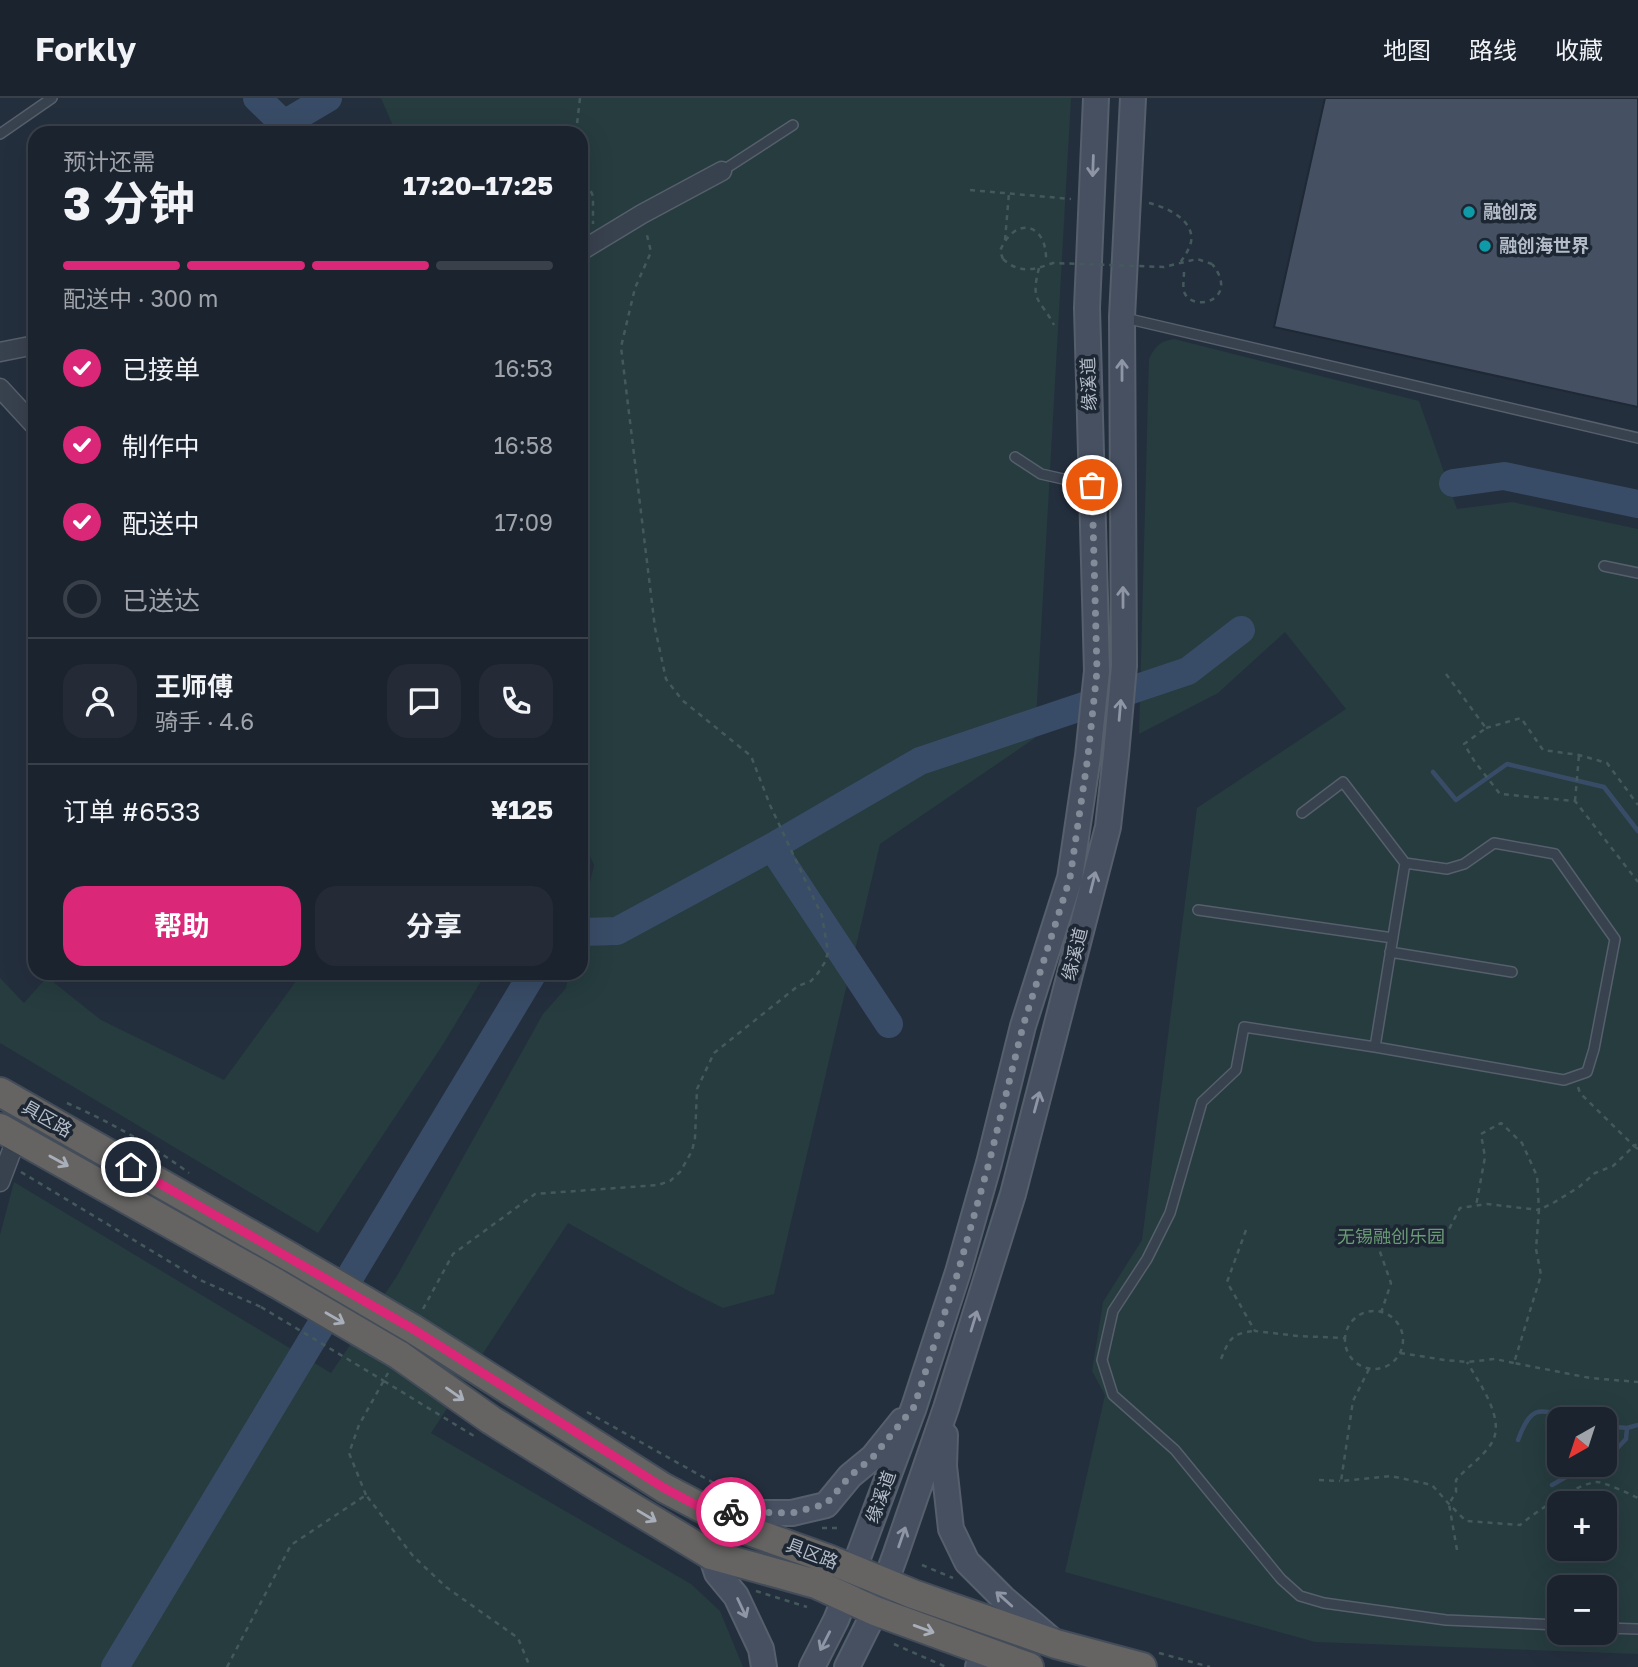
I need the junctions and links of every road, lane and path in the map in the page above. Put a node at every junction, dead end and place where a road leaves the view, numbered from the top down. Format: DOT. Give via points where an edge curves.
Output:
graph roads {
  1 [pos="52,98"];
  2 [pos="580,98"];
  3 [pos="1096,98"];
  4 [pos="1133,98"];
  5 [pos="793,125"];
  6 [pos="577,126"];
  7 [pos="0,134"];
  8 [pos="722,171"];
  9 [pos="588,186"];
  10 [pos="970,190"];
  11 [pos="1009,193"];
  12 [pos="1128,199"];
  13 [pos="1091,201"];
  14 [pos="642,214"];
  15 [pos="588,240"];
  16 [pos="1005,240"];
  17 [pos="588,247"];
  18 [pos="1046,260"];
  19 [pos="1180,263"];
  20 [pos="1039,268"];
  21 [pos="1184,272"];
  22 [pos="1122,317"];
  23 [pos="1054,325"];
  24 [pos="28,346"];
  25 [pos="0,352"];
  26 [pos="0,388"];
  27 [pos="28,418"];
  28 [pos="1638,438"];
  29 [pos="1015,457"];
  30 [pos="1092,485"];
  31 [pos="1604,566"];
  32 [pos="1638,573"];
  33 [pos="1446,674"];
  34 [pos="1486,728"];
  35 [pos="1578,755"];
  36 [pos="1575,801"];
  37 [pos="1638,805"];
  38 [pos="1302,813"];
  39 [pos="1405,863"];
  40 [pos="1638,882"];
  41 [pos="1198,910"];
  42 [pos="1392,938"];
  43 [pos="1390,952"];
  44 [pos="1512,972"];
  45 [pos="1375,1047"];
  46 [pos="1574,1076"];
  47 [pos="0,1092"];
  48 [pos="8,1132"];
  49 [pos="1637,1146"];
  50 [pos="7,1164"];
  51 [pos="0,1182"];
  52 [pos="1476,1206"];
  53 [pos="1539,1210"];
  54 [pos="1246,1230"];
  55 [pos="1381,1312"];
  56 [pos="416,1322"];
  57 [pos="1255,1331"];
  58 [pos="1345,1338"];
  59 [pos="1400,1353"];
  60 [pos="1221,1359"];
  61 [pos="396,1360"];
  62 [pos="1467,1362"];
  63 [pos="1514,1363"];
  64 [pos="1369,1369"];
  65 [pos="384,1381"];
  66 [pos="1638,1382"];
  67 [pos="914,1407"];
  68 [pos="946,1408"];
  69 [pos="585,1411"];
  70 [pos="1318,1480"];
  71 [pos="1341,1481"];
  72 [pos="366,1495"];
  73 [pos="736,1495"];
  74 [pos="1638,1498"];
  75 [pos="1448,1504"];
  76 [pos="696,1505"];
  77 [pos="817,1527"];
  78 [pos="839,1528"];
  79 [pos="1457,1550"];
  80 [pos="710,1555"];
  81 [pos="922,1565"];
  82 [pos="853,1571"];
  83 [pos="957,1579"];
  84 [pos="886,1583"];
  85 [pos="845,1598"];
  86 [pos="875,1611"];
  87 [pos="1547,1624"];
  88 [pos="1617,1628"];
  89 [pos="1638,1629"];
  90 [pos="894,1644"];
  91 [pos="1056,1644"];
  92 [pos="1151,1660"];
  93 [pos="1023,1666"];
  94 [pos="227,1667"];
  95 [pos="530,1667"];
  96 [pos="764,1667"];
  97 [pos="812,1667"];
  98 [pos="847,1667"];
  99 [pos="946,1667"];
  100 [pos="978,1667"];
  101 [pos="1210,1667"];
  1 -- 7 [label="lane"];
  2 -- 6 [label="path"];
  3 -- 13 [label="main road, 缘溪道, one-way"];
  4 -- 12 [label="main road, 缘溪道"];
  5 -- 8 [label="lane"];
  8 -- 14 [label="street"];
  9 -- 15 [label="path" via="593,220"];
  10 -- 11 [label="path"];
  11 -- 13 [label="path"];
  11 -- 16 [label="path"];
  12 -- 19 [label="path" via="1160,206 1180,218 1191,232 1191,243"];
  12 -- 22 [label="main road, 缘溪道"];
  13 -- 30 [label="main road, 缘溪道" via="1087,308"];
  14 -- 17 [label="street"];
  14 -- 56 [label="path" via="651,252 635,288 621,347 655,628 666,679 682,700 751,756 822,916 828,952 811,981 798,986 714,1053 697,1088 692,1151 670,1181 535,1194 453,1254"];
  16 -- 18 [label="path" via="1011,232 1028,228 1044,242"];
  16 -- 20 [label="path, bridge" via="1000,251 1011,267"];
  19 -- 20 [label="path, bridge" via="1164,267 1053,263"];
  19 -- 21 [label="path, bridge" via="1197,259 1212,264 1222,281 1219,293 1213,300 1191,300 1185,294"];
  20 -- 23 [label="path" via="1035,293"];
  22 -- 28 [label="lane"];
  68 -- 22 [label="main road, 缘溪道, one-way" via="1013,1194 1108,827 1124,666"];
  24 -- 25 [label="street"];
  26 -- 27 [label="street"];
  29 -- 30 [label="lane" via="1041,474"];
  30 -- 67 [label="main road, 缘溪道" via="1097,671 1070,878 1023,1026 958,1272"];
  31 -- 32 [label="lane"];
  33 -- 34 [label="path"];
  34 -- 35 [label="path" via="1521,718 1543,750"];
  34 -- 36 [label="path" via="1464,744 1500,794"];
  35 -- 36 [label="path"];
  35 -- 37 [label="path" via="1607,763"];
  36 -- 40 [label="path"];
  38 -- 39 [label="lane" via="1343,782"];
  39 -- 42 [label="lane"];
  39 -- 46 [label="lane" via="1447,869 1464,864 1494,844 1555,854 1615,939 1594,1049 1587,1072"];
  41 -- 42 [label="lane"];
  42 -- 43 [label="lane"];
  43 -- 44 [label="lane"];
  43 -- 45 [label="lane"];
  45 -- 46 [label="lane" via="1564,1080"];
  45 -- 87 [label="lane" via="1244,1027 1236,1070 1202,1102 1170,1213 1113,1311 1102,1360 1114,1395 1175,1450 1300,1596 1446,1620"];
  46 -- 49 [label="path" via="1580,1093"];
  47 -- 56 [label="highway, 具区路, bridge" via="292,1258"];
  48 -- 50 [label="street"];
  48 -- 61 [label="highway, 具区路, one-way, bridge" via="276,1283"];
  49 -- 53 [label="path" via="1613,1166"];
  50 -- 51 [label="street"];
  50 -- 65 [label="path, bridge" via="200,1280 261,1307"];
  52 -- 53 [label="path"];
  52 -- 53 [label="path" via="1485,1157 1481,1134 1501,1123 1522,1143 1536,1176"];
  52 -- 55 [label="path" via="1460,1208 1448,1231 1438,1239 1388,1235 1379,1248 1391,1283"];
  53 -- 63 [label="path" via="1536,1249 1541,1275"];
  54 -- 57 [label="path" via="1227,1282"];
  55 -- 58 [label="path" via="1358,1316"];
  55 -- 59 [label="path" via="1399,1326"];
  56 -- 76 [label="highway, 具区路"];
  57 -- 58 [label="path"];
  57 -- 60 [label="path" via="1240,1332 1228,1342"];
  58 -- 64 [label="path" via="1353,1360"];
  59 -- 62 [label="path"];
  59 -- 64 [label="path" via="1387,1366"];
  61 -- 72 [label="path" via="349,1452"];
  61 -- 80 [label="highway, 具区路, one-way"];
  62 -- 63 [label="path" via="1495,1359"];
  62 -- 75 [label="path" via="1493,1409 1496,1425 1493,1442 1456,1480"];
  63 -- 66 [label="path"];
  64 -- 71 [label="path" via="1353,1401"];
  67 -- 76 [label="main road" via="826,1504 765,1514"];
  67 -- 82 [label="main road, 缘溪道"];
  84 -- 68 [label="main road, 缘溪道, one-way"];
  91 -- 68 [label="main road, one-way" via="973,1569 951,1529 944,1466"];
  69 -- 73 [label="path"];
  70 -- 71 [label="path"];
  71 -- 75 [label="path" via="1391,1476 1432,1485"];
  72 -- 94 [label="path" via="291,1545"];
  72 -- 95 [label="path" via="413,1556 446,1587 518,1638"];
  74 -- 75 [label="path" via="1597,1482 1560,1498 1520,1525 1466,1521"];
  75 -- 79 [label="path"];
  76 -- 82 [label="highway, 具区路" via="738,1527"];
  77 -- 78 [label="path, 具区路"];
  80 -- 85 [label="highway, 具区路" via="816,1584"];
  80 -- 96 [label="main road, one-way" via="717,1573 736,1596 761,1649"];
  81 -- 83 [label="path"];
  82 -- 84 [label="highway, 具区路"];
  82 -- 85 [label="main road, 缘溪道"];
  84 -- 86 [label="main road, 缘溪道"];
  84 -- 91 [label="highway, 具区路"];
  85 -- 86 [label="highway, 具区路"];
  85 -- 97 [label="main road, 缘溪道, one-way"];
  86 -- 93 [label="highway, 具区路, one-way"];
  86 -- 98 [label="main road, 缘溪道"];
  88 -- 89 [label="lane"];
  90 -- 99 [label="path"];
  91 -- 92 [label="highway, 具区路"];
  92 -- 101 [label="path"];
  93 -- 100 [label="main road"];
}
